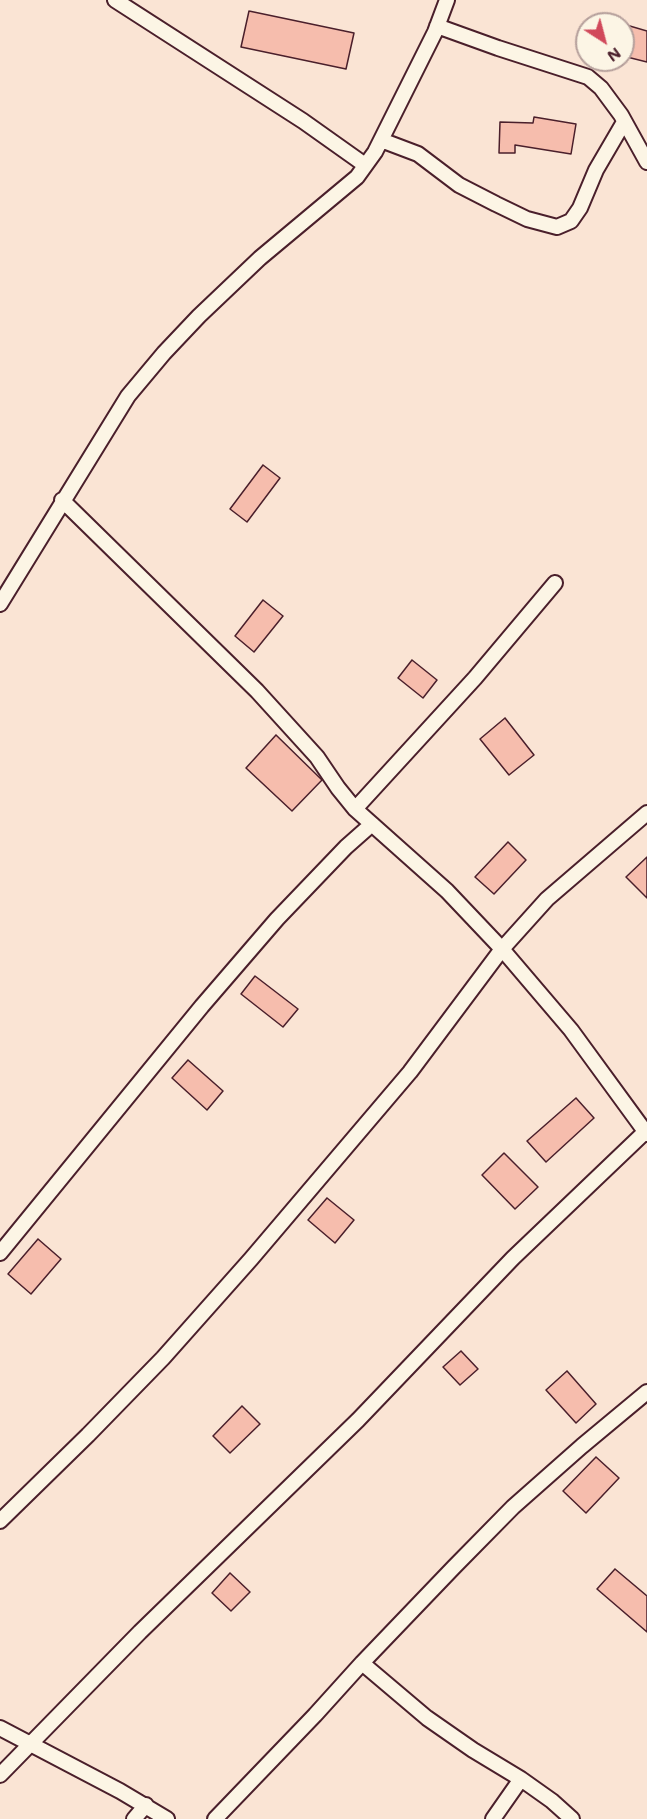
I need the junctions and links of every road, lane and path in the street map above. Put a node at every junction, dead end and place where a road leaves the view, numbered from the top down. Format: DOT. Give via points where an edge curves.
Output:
graph roads {
  1 [pos="116,0"];
  2 [pos="447,0"];
  3 [pos="437,26"];
  4 [pos="624,122"];
  5 [pos="381,140"];
  6 [pos="647,162"];
  7 [pos="366,165"];
  8 [pos="62,500"];
  9 [pos="555,583"];
  10 [pos="0,604"];
  11 [pos="355,809"];
  12 [pos="647,813"];
  13 [pos="372,824"];
  14 [pos="502,950"];
  15 [pos="646,1132"];
  16 [pos="0,1252"];
  17 [pos="647,1392"];
  18 [pos="0,1521"];
  19 [pos="362,1663"];
  20 [pos="0,1728"];
  21 [pos="30,1744"];
  22 [pos="0,1775"];
  23 [pos="521,1779"];
  24 [pos="146,1805"];
  25 [pos="134,1819"];
  26 [pos="167,1819"];
  27 [pos="215,1819"];
  28 [pos="493,1819"];
  29 [pos="572,1819"];
  1 -- 7 [label="street"];
  2 -- 3 [label="street"];
  3 -- 4 [label="street" via="588,77 601,88"];
  3 -- 5 [label="street"];
  4 -- 5 [label="street" via="596,170 580,208 571,221 557,227 527,219 496,204 459,185 418,154"];
  4 -- 6 [label="street"];
  5 -- 7 [label="street"];
  7 -- 8 [label="street" via="328,203 260,258 164,353 128,396"];
  8 -- 10 [label="street"];
  8 -- 11 [label="street" via="257,692 317,758"];
  9 -- 11 [label="street" via="475,678"];
  11 -- 13 [label="street"];
  12 -- 14 [label="street" via="547,899"];
  13 -- 14 [label="street" via="447,891"];
  13 -- 16 [label="street" via="346,847 202,1006"];
  14 -- 15 [label="street" via="571,1030"];
  14 -- 18 [label="street" via="410,1072 164,1358"];
  15 -- 21 [label="street" via="513,1258 358,1420"];
  17 -- 19 [label="street" via="513,1508"];
  19 -- 23 [label="street" via="427,1718"];
  19 -- 27 [label="street"];
  20 -- 21 [label="street"];
  21 -- 22 [label="street"];
  21 -- 24 [label="street"];
  23 -- 28 [label="street"];
  23 -- 29 [label="street"];
  24 -- 25 [label="street"];
  24 -- 26 [label="street"];
}
